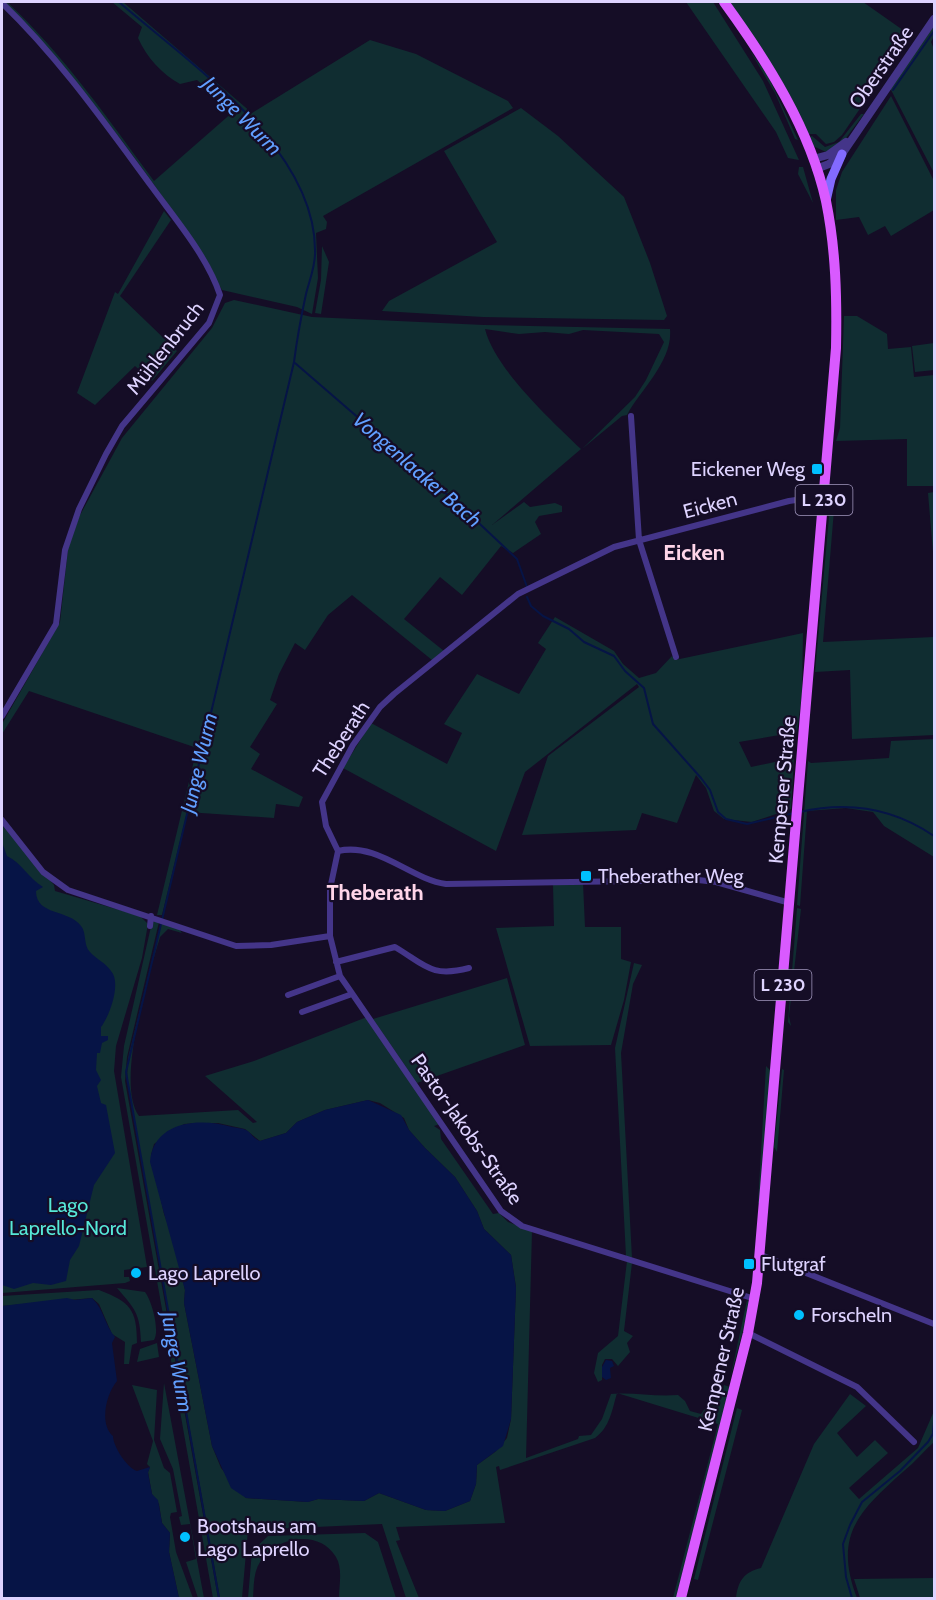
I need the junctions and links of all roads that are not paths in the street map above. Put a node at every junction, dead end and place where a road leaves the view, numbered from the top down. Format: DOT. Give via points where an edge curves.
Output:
graph roads {
  1 [pos="724,2"];
  2 [pos="2,3"];
  3 [pos="934,19"];
  4 [pos="854,133"];
  5 [pos="842,154"];
  6 [pos="815,164"];
  7 [pos="826,201"];
  8 [pos="631,416"];
  9 [pos="825,496"];
  10 [pos="639,540"];
  11 [pos="527,589"];
  12 [pos="676,657"];
  13 [pos="2,716"];
  14 [pos="2,820"];
  15 [pos="338,851"];
  16 [pos="790,903"];
  17 [pos="154,917"];
  18 [pos="150,926"];
  19 [pos="330,936"];
  20 [pos="336,962"];
  21 [pos="469,968"];
  22 [pos="340,976"];
  23 [pos="352,994"];
  24 [pos="288,995"];
  25 [pos="302,1012"];
  26 [pos="761,1255"];
  27 [pos="755,1299"];
  28 [pos="934,1324"];
  29 [pos="748,1333"];
  30 [pos="914,1442"];
  31 [pos="681,1599"];
  1 -- 6 [label="main road, Kempener Straße / L 230" via="769,68"];
  2 -- 13 [label="street, Mühlenbruch" via="44,45 93,107 182,228 220,295 209,323 122,426 106,454 79,509 65,550 56,624"];
  3 -- 4 [label="street, Oberstraße"];
  4 -- 5 [label="street"];
  4 -- 6 [label="street" via="840,149"];
  5 -- 6 [label="street" via="829,164"];
  5 -- 7 [label="main road"];
  6 -- 7 [label="main road, Kempener Straße / L 230"];
  7 -- 9 [label="main road, Kempener Straße / L 230" via="835,268 837,348"];
  8 -- 10 [label="street"];
  9 -- 10 [label="street, Eicken" via="789,501"];
  9 -- 16 [label="main road, Kempener Straße / L 230"];
  10 -- 11 [label="street, Eicken" via="614,547"];
  10 -- 12 [label="street"];
  11 -- 15 [label="street, Theberath" via="394,694 364,729 322,802 326,826"];
  14 -- 17 [label="street" via="43,872 60,886"];
  15 -- 16 [label="street" via="348,849 394,861 446,884 698,880"];
  15 -- 19 [label="street" via="330,889"];
  16 -- 26 [label="main road, Kempener Straße / L 230"];
  17 -- 18 [label="street"];
  17 -- 19 [label="street" via="244,947"];
  19 -- 20 [label="street, Pastor-Jakobs-Straße"];
  20 -- 21 [label="street" via="395,947 438,972"];
  20 -- 22 [label="street, Pastor-Jakobs-Straße"];
  22 -- 23 [label="street, Pastor-Jakobs-Straße"];
  22 -- 24 [label="street"];
  23 -- 25 [label="street"];
  23 -- 27 [label="street, Pastor-Jakobs-Straße" via="501,1211 514,1223"];
  26 -- 27 [label="main road, Kempener Straße / L 230"];
  26 -- 28 [label="street"];
  27 -- 29 [label="main road, Kempener Straße / L 230"];
  29 -- 30 [label="street" via="857,1387"];
  29 -- 31 [label="main road, Kempener Straße / L 230"];
}
